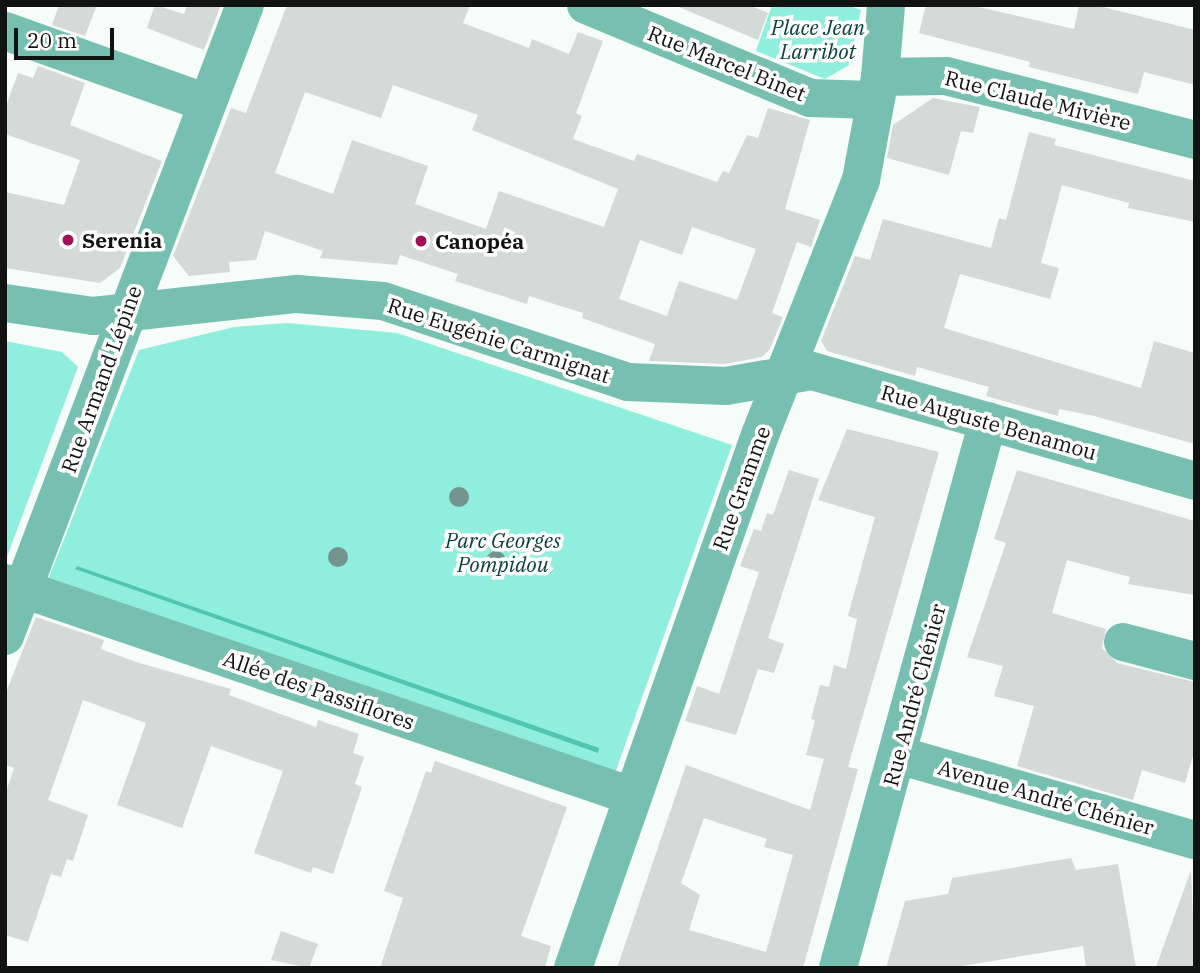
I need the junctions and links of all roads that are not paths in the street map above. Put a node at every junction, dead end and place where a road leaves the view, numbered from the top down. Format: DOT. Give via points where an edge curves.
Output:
graph roads {
  1 [pos="245,5"];
  2 [pos="586,5"];
  3 [pos="886,5"];
  4 [pos="5,31"];
  5 [pos="876,88"];
  6 [pos="207,103"];
  7 [pos="1195,140"];
  8 [pos="5,303"];
  9 [pos="125,312"];
  10 [pos="783,373"];
  11 [pos="988,421"];
  12 [pos="1195,481"];
  13 [pos="14,586"];
  14 [pos="5,636"];
  15 [pos="1123,642"];
  16 [pos="1195,662"];
  17 [pos="898,755"];
  18 [pos="632,796"];
  19 [pos="1195,839"];
  20 [pos="573,968"];
  21 [pos="838,968"];
  1 -- 6 [label="street, Rue Armand Lépine"];
  2 -- 5 [label="street, Rue Marcel Binet" via="810,98"];
  3 -- 5 [label="street, Rue Gramme"];
  4 -- 6 [label="street"];
  5 -- 7 [label="street, Rue Claude Mivière" via="946,76"];
  5 -- 10 [label="street, Rue Gramme" via="861,180"];
  6 -- 9 [label="street, Rue Armand Lépine"];
  8 -- 9 [label="street, Rue Eugénie Carmignat" via="93,316"];
  9 -- 10 [label="street, Rue Eugénie Carmignat" via="319,294 383,301 428,313 652,387 754,384"];
  9 -- 13 [label="street, Rue Armand Lépine"];
  10 -- 11 [label="street, Rue Auguste Benamou" via="811,371"];
  10 -- 18 [label="street, Rue Gramme"];
  11 -- 12 [label="street, Rue Auguste Benamou"];
  11 -- 17 [label="street, Rue André Chénier"];
  13 -- 14 [label="street, Rue Armand Lépine"];
  13 -- 18 [label="street, Allée des Passiflores"];
  15 -- 16 [label="street"];
  17 -- 19 [label="street, Avenue André Chénier"];
  17 -- 21 [label="street, Rue André Chénier"];
  18 -- 20 [label="street, Rue Gramme"];
}
